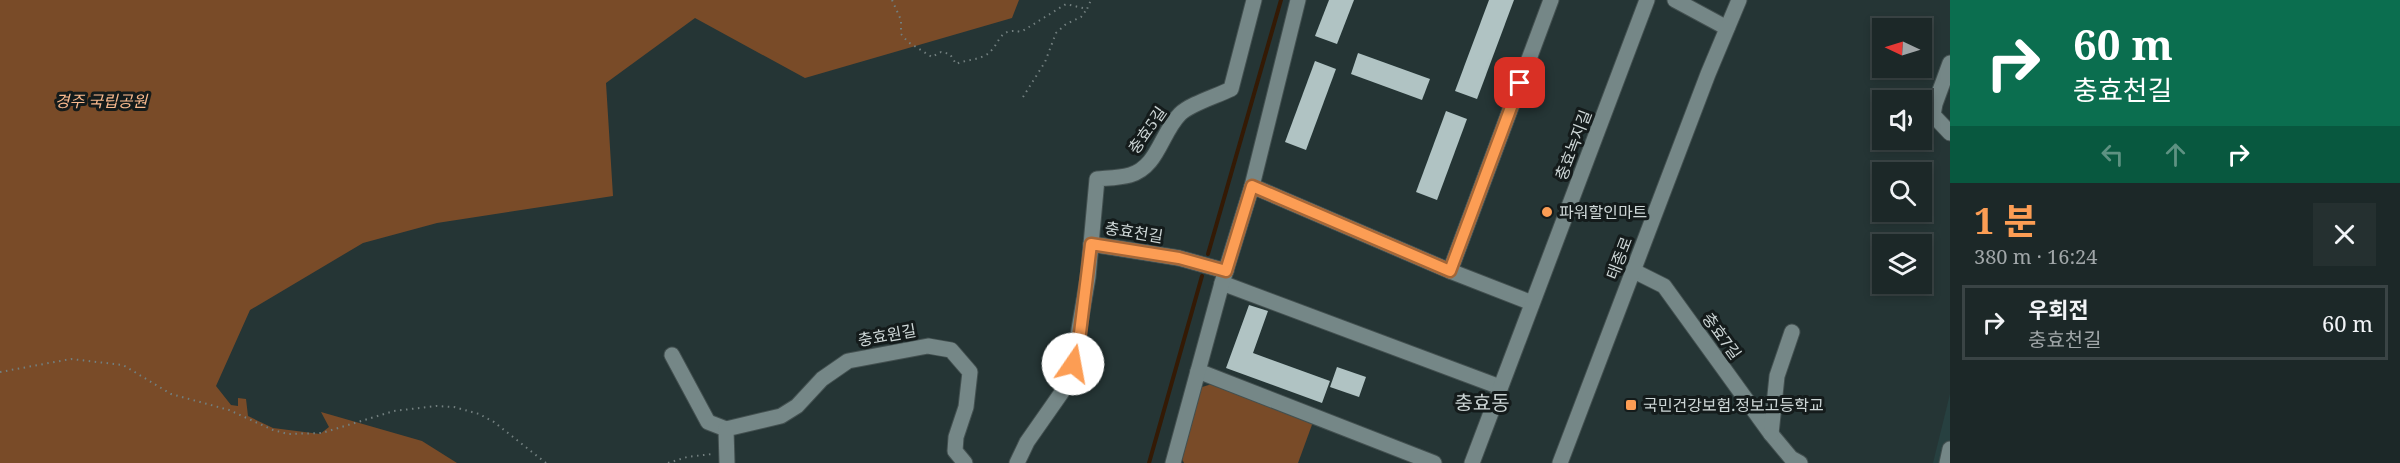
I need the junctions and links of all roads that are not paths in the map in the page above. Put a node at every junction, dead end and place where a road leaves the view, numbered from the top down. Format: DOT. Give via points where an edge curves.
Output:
graph roads {
  1 [pos="1254,0"];
  2 [pos="1298,0"];
  3 [pos="1551,0"];
  4 [pos="1647,0"];
  5 [pos="1675,0"];
  6 [pos="1739,0"];
  7 [pos="1727,28"];
  8 [pos="1950,63"];
  9 [pos="1950,133"];
  10 [pos="1252,186"];
  11 [pos="1091,244"];
  12 [pos="1450,271"];
  13 [pos="1634,271"];
  14 [pos="1224,277"];
  15 [pos="1532,303"];
  16 [pos="1792,332"];
  17 [pos="672,355"];
  18 [pos="1198,371"];
  19 [pos="1500,387"];
  20 [pos="726,429"];
  21 [pos="1771,434"];
  22 [pos="1950,449"];
  23 [pos="727,463"];
  24 [pos="965,463"];
  25 [pos="1017,463"];
  26 [pos="1173,463"];
  27 [pos="1434,463"];
  28 [pos="1472,463"];
  29 [pos="1560,463"];
  30 [pos="1800,463"];
  31 [pos="1947,463"];
  1 -- 11 [label="street, 충효5길" via="1231,89 1182,112 1149,164 1130,175 1097,180"];
  2 -- 10 [label="street"];
  3 -- 12 [label="street"];
  4 -- 15 [label="street, 충효녹지길"];
  5 -- 7 [label="street"];
  6 -- 7 [label="street, 태종로"];
  7 -- 13 [label="street, 태종로"];
  8 -- 9 [label="street" via="1933,115"];
  10 -- 12 [label="street"];
  10 -- 14 [label="street"];
  11 -- 14 [label="street, 충효천길" via="1179,258"];
  11 -- 25 [label="street, 충효천길" via="1073,364 1062,392"];
  12 -- 15 [label="street"];
  13 -- 21 [label="street, 충효7길" via="1664,286"];
  13 -- 29 [label="street, 태종로"];
  14 -- 18 [label="street"];
  14 -- 19 [label="street"];
  15 -- 19 [label="street, 충효녹지길"];
  16 -- 21 [label="street" via="1777,376"];
  17 -- 20 [label="street" via="708,422"];
  18 -- 26 [label="street"];
  18 -- 27 [label="street"];
  19 -- 28 [label="street, 충효녹지길"];
  20 -- 23 [label="street"];
  20 -- 24 [label="street, 충효원길" via="781,416 848,361 928,346 951,350 970,372 955,451"];
  21 -- 30 [label="street, 충효7길"];
  22 -- 31 [label="street"];
}
